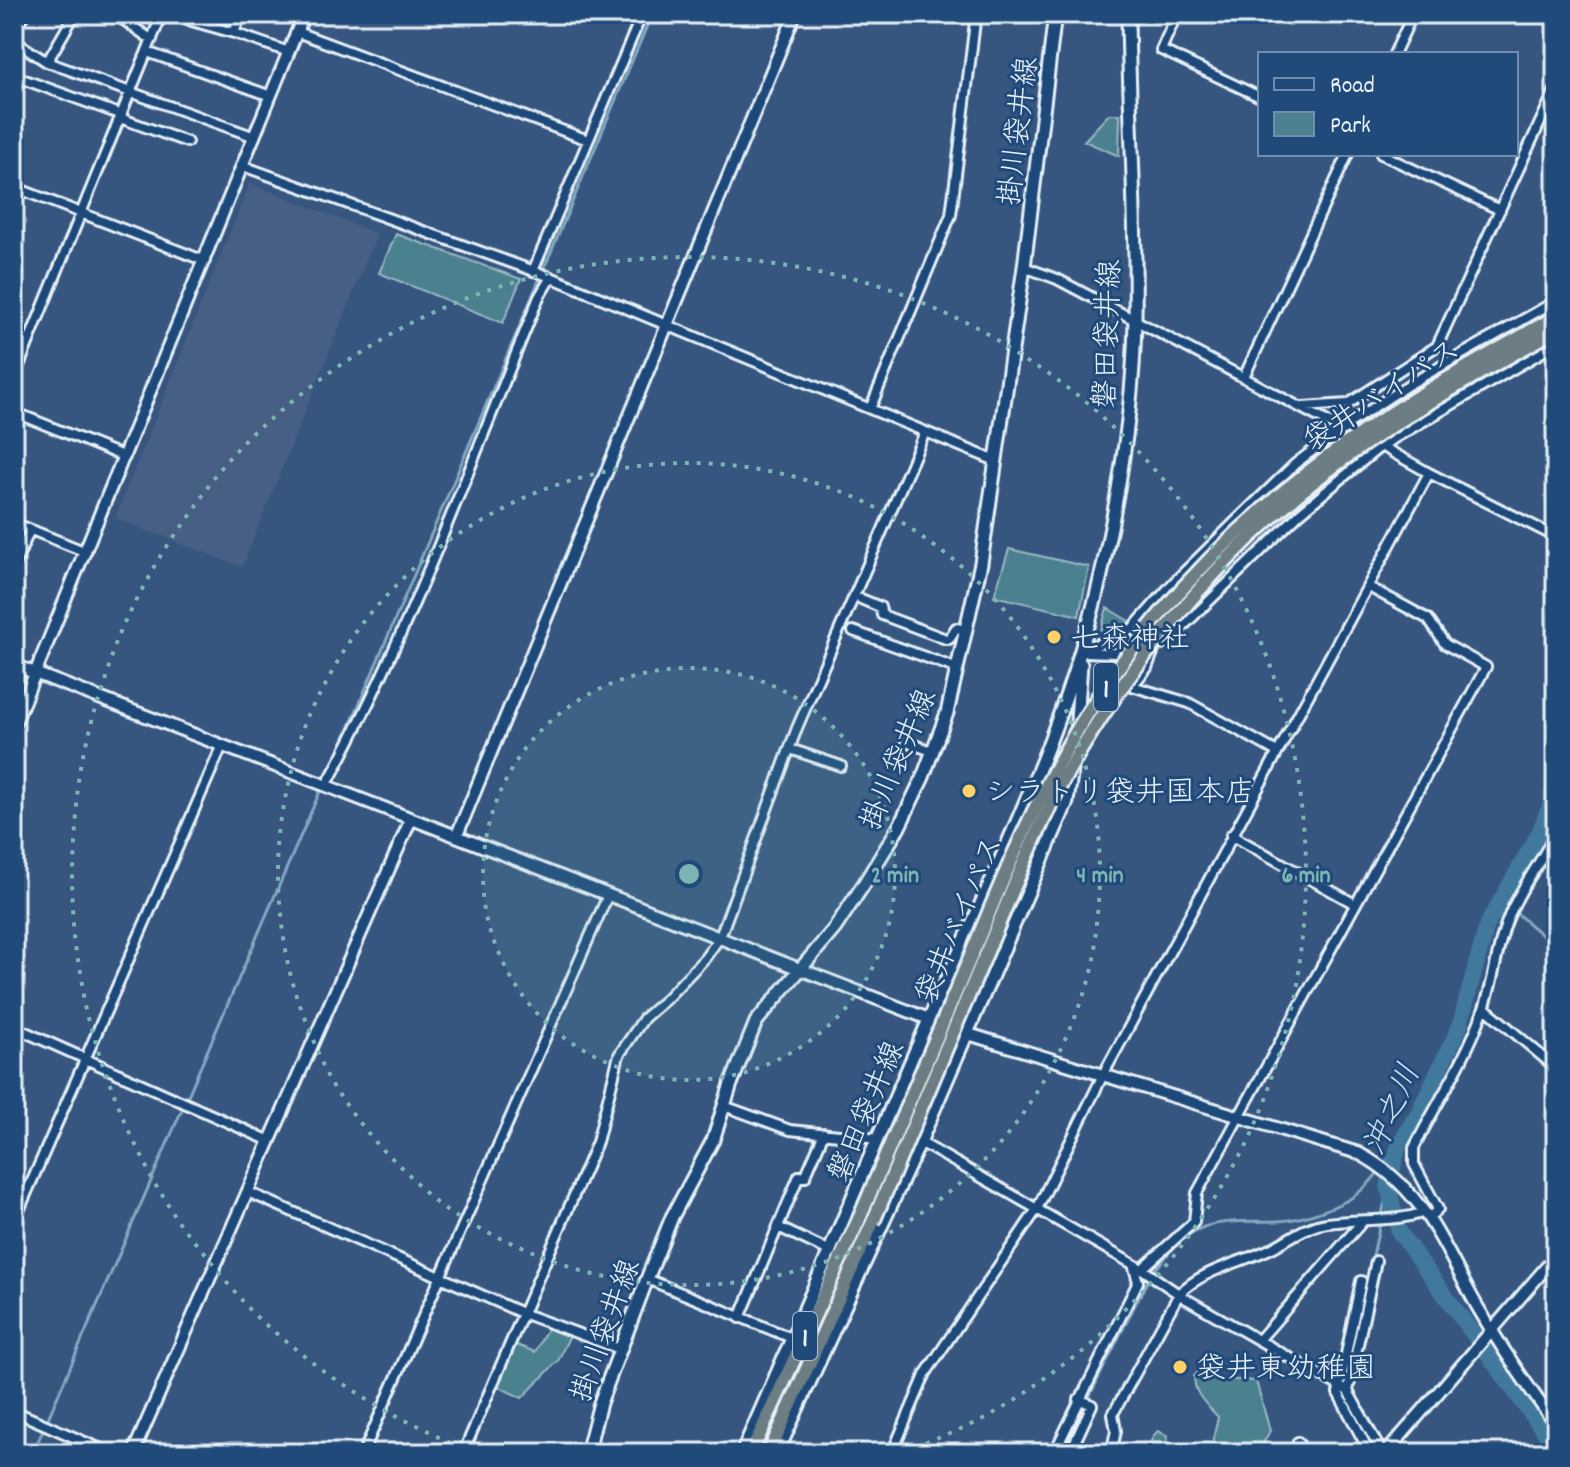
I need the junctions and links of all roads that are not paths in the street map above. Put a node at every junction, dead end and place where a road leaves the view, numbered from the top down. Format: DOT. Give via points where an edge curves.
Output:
graph roads {
  1 [pos="25,14"];
  2 [pos="75,14"];
  3 [pos="115,14"];
  4 [pos="165,14"];
  5 [pos="241,14"];
  6 [pos="304,14"];
  7 [pos="795,14"];
  8 [pos="976,14"];
  9 [pos="1055,14"];
  10 [pos="1128,14"];
  11 [pos="1177,14"];
  12 [pos="1413,14"];
  13 [pos="639,15"];
  14 [pos="14,27"];
  15 [pos="297,32"];
  16 [pos="234,33"];
  17 [pos="152,40"];
  18 [pos="16,42"];
  19 [pos="147,52"];
  20 [pos="289,52"];
  21 [pos="1395,52"];
  22 [pos="47,62"];
  23 [pos="14,76"];
  24 [pos="1556,88"];
  25 [pos="131,91"];
  26 [pos="271,96"];
  27 [pos="1258,96"];
  28 [pos="121,116"];
  29 [pos="255,137"];
  30 [pos="588,140"];
  31 [pos="187,142"];
  32 [pos="1347,156"];
  33 [pos="1385,156"];
  34 [pos="243,166"];
  35 [pos="14,187"];
  36 [pos="1500,210"];
  37 [pos="81,215"];
  38 [pos="205,261"];
  39 [pos="1024,267"];
  40 [pos="534,271"];
  41 [pos="550,277"];
  42 [pos="1556,301"];
  43 [pos="1556,317"];
  44 [pos="1135,319"];
  45 [pos="668,325"];
  46 [pos="1556,330"];
  47 [pos="1556,344"];
  48 [pos="1244,377"];
  49 [pos="14,378"];
  50 [pos="1301,407"];
  51 [pos="870,409"];
  52 [pos="14,412"];
  53 [pos="1341,429"];
  54 [pos="925,432"];
  55 [pos="1381,446"];
  56 [pos="125,457"];
  57 [pos="996,461"];
  58 [pos="1429,473"];
  59 [pos="14,523"];
  60 [pos="30,530"];
  61 [pos="1556,537"];
  62 [pos="86,552"];
  63 [pos="14,566"];
  64 [pos="1369,587"];
  65 [pos="861,599"];
  66 [pos="967,630"];
  67 [pos="853,631"];
  68 [pos="1154,649"];
  69 [pos="1081,652"];
  70 [pos="14,665"];
  71 [pos="958,669"];
  72 [pos="36,674"];
  73 [pos="14,725"];
  74 [pos="906,742"];
  75 [pos="222,746"];
  76 [pos="790,749"];
  77 [pos="932,751"];
  78 [pos="1277,752"];
  79 [pos="841,766"];
  80 [pos="326,786"];
  81 [pos="411,819"];
  82 [pos="1556,830"];
  83 [pos="457,835"];
  84 [pos="1231,835"];
  85 [pos="1553,847"];
  86 [pos="608,895"];
  87 [pos="1355,904"];
  88 [pos="720,937"];
  89 [pos="801,968"];
  90 [pos="1485,1008"];
  91 [pos="929,1020"];
  92 [pos="14,1027"];
  93 [pos="965,1033"];
  94 [pos="84,1060"];
  95 [pos="1556,1068"];
  96 [pos="1103,1075"];
  97 [pos="724,1106"];
  98 [pos="1239,1115"];
  99 [pos="824,1133"];
  100 [pos="879,1139"];
  101 [pos="270,1141"];
  102 [pos="920,1142"];
  103 [pos="248,1192"];
  104 [pos="1037,1209"];
  105 [pos="1427,1215"];
  106 [pos="1363,1221"];
  107 [pos="14,1222"];
  108 [pos="778,1227"];
  109 [pos="831,1252"];
  110 [pos="1556,1256"];
  111 [pos="1376,1261"];
  112 [pos="1140,1268"];
  113 [pos="440,1276"];
  114 [pos="647,1279"];
  115 [pos="1361,1281"];
  116 [pos="1179,1294"];
  117 [pos="522,1313"];
  118 [pos="740,1318"];
  119 [pos="1490,1333"];
  120 [pos="794,1339"];
  121 [pos="1259,1340"];
  122 [pos="620,1349"];
  123 [pos="1338,1385"];
  124 [pos="1348,1391"];
  125 [pos="1084,1401"];
  126 [pos="14,1411"];
  127 [pos="1556,1425"];
  128 [pos="1298,1442"];
  129 [pos="110,1453"];
  130 [pos="133,1453"];
  131 [pos="363,1453"];
  132 [pos="463,1453"];
  133 [pos="587,1453"];
  134 [pos="742,1453"];
  135 [pos="751,1453"];
  136 [pos="769,1453"];
  137 [pos="777,1453"];
  138 [pos="892,1453"];
  139 [pos="1054,1453"];
  140 [pos="1070,1453"];
  141 [pos="1111,1453"];
  142 [pos="1304,1453"];
  143 [pos="1370,1453"];
  144 [pos="1384,1453"];
  1 -- 14 [label="street"];
  2 -- 22 [label="street"];
  3 -- 17 [label="street"];
  4 -- 16 [label="street"];
  4 -- 17 [label="street"];
  5 -- 16 [label="street"];
  6 -- 15 [label="street"];
  7 -- 45 [label="street"];
  8 -- 51 [label="street" via="951,215"];
  9 -- 39 [label="main road, 掛川袋井線"];
  10 -- 44 [label="main road, 磐田袋井線"];
  11 -- 27 [label="street" via="1161,50"];
  12 -- 21 [label="street"];
  13 -- 30 [label="street"];
  15 -- 20 [label="street"];
  15 -- 30 [label="street"];
  16 -- 20 [label="street"];
  17 -- 19 [label="street"];
  18 -- 22 [label="street"];
  19 -- 25 [label="street"];
  19 -- 26 [label="street"];
  20 -- 26 [label="street"];
  22 -- 25 [label="street"];
  23 -- 28 [label="street"];
  24 -- 36 [label="street"];
  25 -- 28 [label="street"];
  25 -- 29 [label="street"];
  26 -- 29 [label="street"];
  28 -- 31 [label="street"];
  28 -- 37 [label="street"];
  29 -- 34 [label="street"];
  30 -- 40 [label="street"];
  32 -- 48 [label="street"];
  33 -- 36 [label="street"];
  34 -- 38 [label="street"];
  34 -- 40 [label="street"];
  35 -- 37 [label="street"];
  36 -- 50 [label="street" via="1437,346 1348,404"];
  37 -- 38 [label="street"];
  37 -- 49 [label="street"];
  38 -- 56 [label="street"];
  39 -- 44 [label="street"];
  39 -- 57 [label="main road, 掛川袋井線"];
  40 -- 41 [label="street"];
  41 -- 45 [label="street"];
  41 -- 80 [label="street" via="394,646"];
  42 -- 53 [label="street"];
  43 -- 135 [label="highway, 袋井バイパス / 1, bridge" via="1430,388 1332,454 1252,519 1155,620 1089,711 1021,837 859,1219"];
  44 -- 48 [label="street"];
  44 -- 69 [label="main road, 磐田袋井線" via="1115,505"];
  45 -- 51 [label="street"];
  45 -- 83 [label="street"];
  46 -- 136 [label="highway, 袋井バイパス / 1, bridge" via="1375,435 1297,494 1197,593 1129,678 1067,773 1033,844"];
  47 -- 55 [label="street"];
  48 -- 50 [label="street"];
  50 -- 53 [label="street"];
  51 -- 54 [label="street"];
  52 -- 56 [label="street"];
  53 -- 55 [label="street"];
  53 -- 69 [label="street" via="1252,505 1132,629"];
  54 -- 57 [label="street"];
  54 -- 76 [label="street"];
  55 -- 58 [label="street"];
  55 -- 68 [label="street" via="1300,513"];
  56 -- 62 [label="street"];
  57 -- 66 [label="main road, 掛川袋井線"];
  58 -- 61 [label="street"];
  58 -- 64 [label="street"];
  59 -- 60 [label="street"];
  60 -- 62 [label="street"];
  60 -- 63 [label="street"];
  62 -- 72 [label="street"];
  64 -- 78 [label="street"];
  64 -- 87 [label="street" via="1428,619 1445,644 1486,667"];
  65 -- 66 [label="street" via="880,607 882,615 946,639 956,628"];
  66 -- 71 [label="main road, 掛川袋井線"];
  67 -- 71 [label="street"];
  68 -- 69 [label="street" via="1131,654"];
  68 -- 78 [label="street" via="1132,686 1189,703"];
  69 -- 91 [label="main road, 磐田袋井線" via="1032,792"];
  69 -- 93 [label="main road, 磐田袋井線" via="1067,802"];
  70 -- 72 [label="street"];
  71 -- 77 [label="main road, 掛川袋井線"];
  72 -- 73 [label="street"];
  72 -- 75 [label="street"];
  74 -- 77 [label="street"];
  75 -- 80 [label="street"];
  75 -- 94 [label="street"];
  76 -- 79 [label="street"];
  76 -- 88 [label="street"];
  77 -- 89 [label="main road, 掛川袋井線" via="899,827 835,928"];
  78 -- 84 [label="street"];
  80 -- 81 [label="street"];
  81 -- 83 [label="street"];
  81 -- 101 [label="street"];
  82 -- 85 [label="street"];
  83 -- 86 [label="street"];
  84 -- 87 [label="street"];
  84 -- 96 [label="street"];
  85 -- 90 [label="street" via="1522,886 1502,931"];
  86 -- 88 [label="street"];
  86 -- 113 [label="street"];
  87 -- 98 [label="street"];
  88 -- 89 [label="street"];
  88 -- 117 [label="street" via="644,1018 619,1055 597,1142"];
  89 -- 91 [label="street"];
  89 -- 97 [label="main road, 掛川袋井線" via="756,1022"];
  90 -- 95 [label="street"];
  90 -- 105 [label="street" via="1414,1148 1414,1164 1438,1209"];
  91 -- 93 [label="street"];
  91 -- 100 [label="main road, 磐田袋井線"];
  92 -- 94 [label="street"];
  93 -- 96 [label="street"];
  93 -- 102 [label="main road, 磐田袋井線"];
  94 -- 101 [label="street"];
  94 -- 107 [label="street"];
  96 -- 98 [label="street"];
  96 -- 104 [label="street"];
  97 -- 99 [label="street" via="790,1130"];
  97 -- 114 [label="main road, 掛川袋井線"];
  98 -- 105 [label="street" via="1378,1163 1405,1185"];
  98 -- 112 [label="street" via="1197,1193 1194,1222"];
  99 -- 100 [label="street"];
  99 -- 108 [label="street"];
  100 -- 109 [label="main road, 磐田袋井線"];
  101 -- 103 [label="street"];
  102 -- 104 [label="street"];
  102 -- 137 [label="main road, 磐田袋井線"];
  103 -- 113 [label="street"];
  103 -- 130 [label="street"];
  104 -- 112 [label="street"];
  104 -- 138 [label="street" via="926,1373"];
  105 -- 106 [label="street"];
  105 -- 119 [label="street"];
  106 -- 116 [label="street" via="1305,1228 1191,1282"];
  106 -- 121 [label="street"];
  108 -- 109 [label="street"];
  108 -- 118 [label="street"];
  109 -- 120 [label="main road, 磐田袋井線"];
  110 -- 119 [label="street"];
  111 -- 124 [label="street"];
  112 -- 116 [label="street"];
  112 -- 125 [label="street"];
  113 -- 117 [label="street"];
  113 -- 131 [label="street"];
  114 -- 118 [label="street"];
  114 -- 122 [label="main road, 掛川袋井線"];
  115 -- 123 [label="street"];
  116 -- 121 [label="street"];
  116 -- 141 [label="street" via="1113,1414"];
  117 -- 122 [label="street"];
  117 -- 132 [label="street"];
  118 -- 120 [label="street"];
  119 -- 127 [label="street"];
  119 -- 144 [label="street"];
  120 -- 134 [label="main road, 磐田袋井線"];
  121 -- 123 [label="street"];
  122 -- 133 [label="main road, 掛川袋井線"];
  123 -- 124 [label="street"];
  123 -- 143 [label="street"];
  124 -- 144 [label="street"];
  125 -- 139 [label="street"];
  125 -- 140 [label="street" via="1092,1405"];
  126 -- 129 [label="street"];
  128 -- 142 [label="street"];
}
